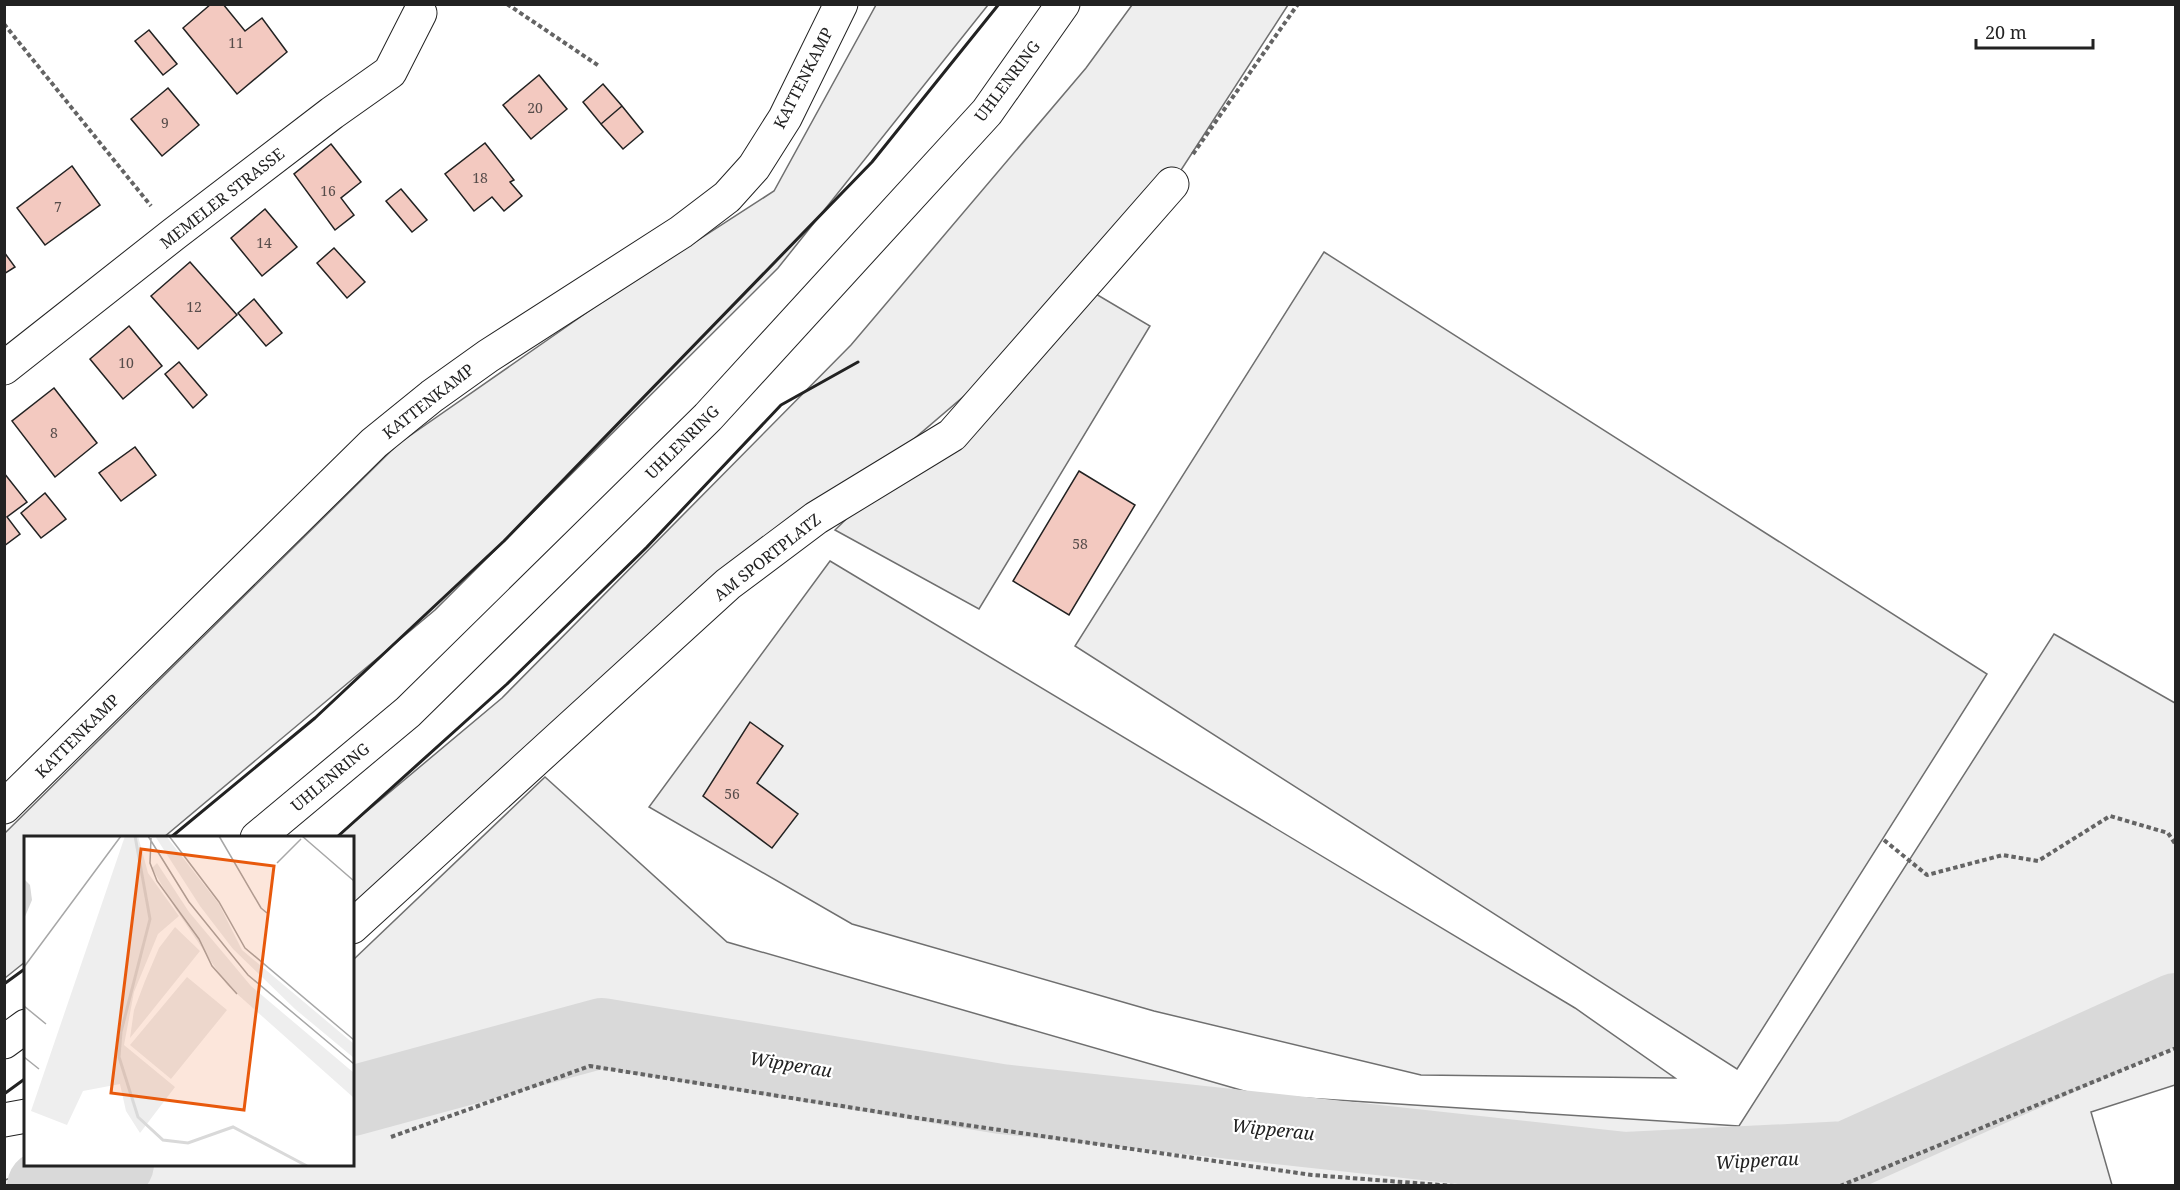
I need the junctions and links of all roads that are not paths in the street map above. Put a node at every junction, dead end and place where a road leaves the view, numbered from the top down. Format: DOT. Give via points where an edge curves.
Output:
graph roads {
  1 [pos="841,4"];
  2 [pos="1063,4"];
  3 [pos="420,13"];
  4 [pos="1172,184"];
  5 [pos="4,368"];
  6 [pos="4,807"];
  7 [pos="258,836"];
  8 [pos="354,925"];
  9 [pos="24,1027"];
  10 [pos="4,1042"];
  11 [pos="24,1116"];
  12 [pos="4,1120"];
  1 -- 6 [label="main road, KATTENKAMP" via="784,118 754,167 727,196 681,232 488,356 374,443"];
  2 -- 7 [label="main road, UHLENRING" via="987,112 708,417 408,712"];
  3 -- 5 [label="main road, MEMELER STRASSE" via="390,72"];
  4 -- 8 [label="main road, AM SPORTPLATZ" via="952,435 816,518 728,584"];
  9 -- 10 [label="main road"];
  11 -- 12 [label="main road"];
}
